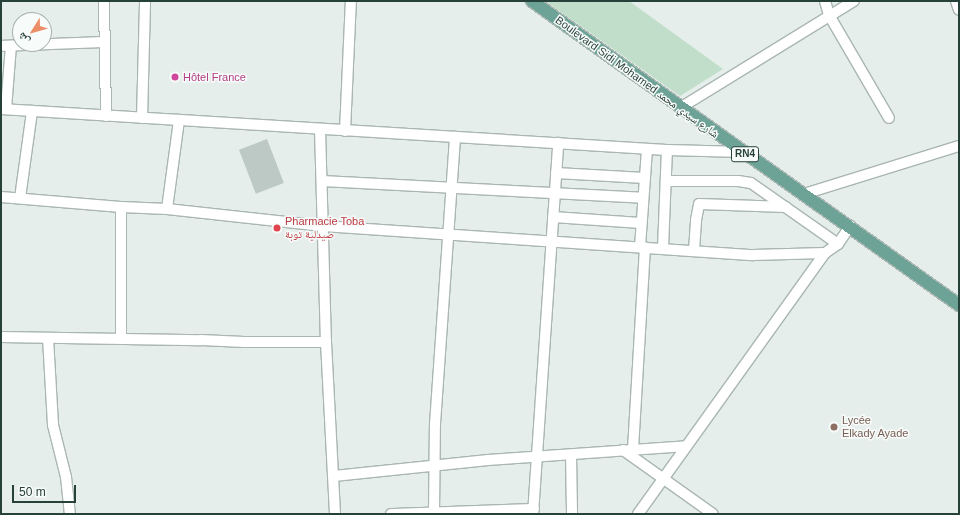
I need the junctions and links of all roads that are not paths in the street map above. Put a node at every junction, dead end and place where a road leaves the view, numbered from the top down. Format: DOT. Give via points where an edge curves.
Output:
graph roads {
  1 [pos="104,1"];
  2 [pos="145,1"];
  3 [pos="351,1"];
  4 [pos="532,1"];
  5 [pos="825,1"];
  6 [pos="854,1"];
  7 [pos="956,1"];
  8 [pos="959,10"];
  9 [pos="829,15"];
  10 [pos="105,42"];
  11 [pos="6,46"];
  12 [pos="680,108"];
  13 [pos="3,109"];
  14 [pos="32,111"];
  15 [pos="106,116"];
  16 [pos="142,118"];
  17 [pos="889,118"];
  18 [pos="179,120"];
  19 [pos="320,129"];
  20 [pos="345,131"];
  21 [pos="455,137"];
  22 [pos="558,143"];
  23 [pos="959,146"];
  24 [pos="647,149"];
  25 [pos="667,150"];
  26 [pos="743,152"];
  27 [pos="556,173"];
  28 [pos="645,178"];
  29 [pos="322,181"];
  30 [pos="666,181"];
  31 [pos="452,189"];
  32 [pos="554,194"];
  33 [pos="804,194"];
  34 [pos="1,197"];
  35 [pos="20,198"];
  36 [pos="643,198"];
  37 [pos="121,207"];
  38 [pos="786,207"];
  39 [pos="167,209"];
  40 [pos="553,217"];
  41 [pos="641,223"];
  42 [pos="323,226"];
  43 [pos="850,226"];
  44 [pos="449,234"];
  45 [pos="551,240"];
  46 [pos="838,244"];
  47 [pos="642,247"];
  48 [pos="662,248"];
  49 [pos="694,250"];
  50 [pos="825,253"];
  51 [pos="959,305"];
  52 [pos="1,337"];
  53 [pos="48,338"];
  54 [pos="121,339"];
  55 [pos="326,342"];
  56 [pos="687,446"];
  57 [pos="628,450"];
  58 [pos="571,455"];
  59 [pos="536,456"];
  60 [pos="433,465"];
  61 [pos="334,476"];
  62 [pos="664,478"];
  63 [pos="534,511"];
  64 [pos="434,513"];
  65 [pos="70,514"];
  66 [pos="335,514"];
  67 [pos="391,514"];
  68 [pos="572,514"];
  69 [pos="638,514"];
  70 [pos="713,514"];
  1 -- 10 [label="street"];
  2 -- 16 [label="street"];
  3 -- 20 [label="street"];
  4 -- 12 [label="main road, Boulevard Sidi Mohamed شارع سيدي محمد / RN4"];
  5 -- 9 [label="street"];
  6 -- 9 [label="street"];
  7 -- 8 [label="street"];
  9 -- 12 [label="street"];
  9 -- 17 [label="street"];
  10 -- 11 [label="street"];
  10 -- 15 [label="street"];
  11 -- 13 [label="street"];
  12 -- 26 [label="main road, Boulevard Sidi Mohamed شارع سيدي محمد / RN4"];
  13 -- 14 [label="street"];
  14 -- 15 [label="street"];
  14 -- 35 [label="street"];
  15 -- 16 [label="street"];
  16 -- 18 [label="street"];
  18 -- 19 [label="street"];
  18 -- 39 [label="street"];
  19 -- 20 [label="street"];
  19 -- 29 [label="street"];
  20 -- 21 [label="street"];
  21 -- 22 [label="street"];
  21 -- 31 [label="street"];
  22 -- 24 [label="street"];
  22 -- 27 [label="street"];
  23 -- 33 [label="street"];
  24 -- 25 [label="street"];
  24 -- 28 [label="street"];
  25 -- 26 [label="street"];
  25 -- 30 [label="street"];
  26 -- 33 [label="main road, Boulevard Sidi Mohamed شارع سيدي محمد / RN4"];
  27 -- 28 [label="street"];
  27 -- 32 [label="street"];
  28 -- 36 [label="street"];
  29 -- 31 [label="street"];
  29 -- 42 [label="street"];
  30 -- 38 [label="street" via="746,182"];
  30 -- 48 [label="street"];
  31 -- 32 [label="street"];
  31 -- 44 [label="street"];
  32 -- 36 [label="street"];
  32 -- 40 [label="street"];
  33 -- 43 [label="main road, Boulevard Sidi Mohamed شارع سيدي محمد / RN4"];
  34 -- 35 [label="street"];
  35 -- 37 [label="street"];
  36 -- 41 [label="street"];
  37 -- 39 [label="street"];
  37 -- 54 [label="street"];
  38 -- 46 [label="street"];
  38 -- 49 [label="street" via="699,204"];
  39 -- 42 [label="street"];
  40 -- 41 [label="street"];
  40 -- 45 [label="street"];
  41 -- 47 [label="street"];
  42 -- 44 [label="street"];
  42 -- 55 [label="street"];
  43 -- 46 [label="street"];
  43 -- 51 [label="main road, Boulevard Sidi Mohamed شارع سيدي محمد / RN4"];
  44 -- 45 [label="street"];
  44 -- 60 [label="street"];
  45 -- 47 [label="street"];
  45 -- 59 [label="street"];
  46 -- 50 [label="street"];
  47 -- 48 [label="street"];
  47 -- 57 [label="street"];
  48 -- 49 [label="street"];
  49 -- 50 [label="street" via="753,255"];
  50 -- 56 [label="street"];
  52 -- 53 [label="street"];
  53 -- 54 [label="street"];
  53 -- 65 [label="street" via="53,425 66,477"];
  54 -- 55 [label="street"];
  55 -- 61 [label="street"];
  56 -- 57 [label="street"];
  56 -- 62 [label="street"];
  57 -- 58 [label="street"];
  57 -- 62 [label="street"];
  58 -- 59 [label="street"];
  58 -- 68 [label="street"];
  59 -- 60 [label="street"];
  59 -- 63 [label="street"];
  60 -- 61 [label="street"];
  60 -- 64 [label="street"];
  61 -- 66 [label="street"];
  62 -- 69 [label="street"];
  62 -- 70 [label="street"];
  63 -- 64 [label="street"];
  64 -- 67 [label="street"];
}
